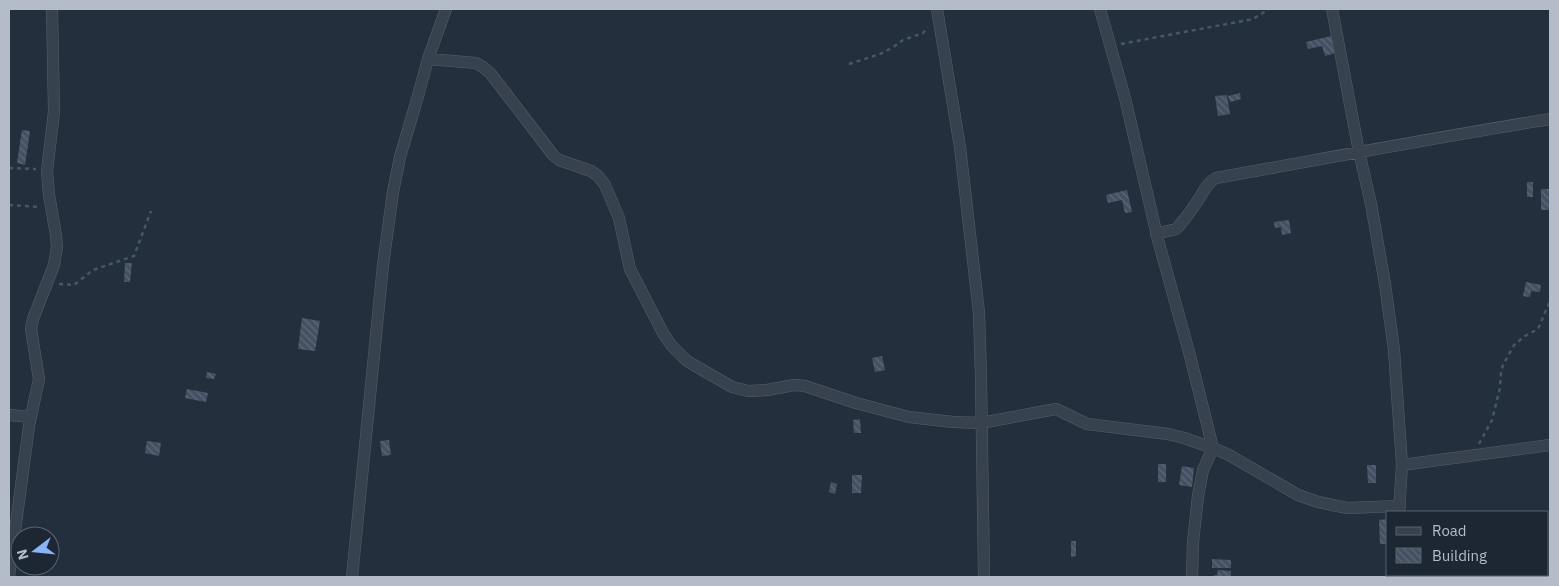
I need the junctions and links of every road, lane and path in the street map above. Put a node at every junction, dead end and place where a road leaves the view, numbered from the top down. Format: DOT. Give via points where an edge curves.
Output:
graph roads {
  1 [pos="52,9"];
  2 [pos="446,9"];
  3 [pos="1100,9"];
  4 [pos="1269,9"];
  5 [pos="1332,9"];
  6 [pos="938,11"];
  7 [pos="1110,46"];
  8 [pos="428,58"];
  9 [pos="849,64"];
  10 [pos="1550,119"];
  11 [pos="1359,152"];
  12 [pos="9,168"];
  13 [pos="48,171"];
  14 [pos="9,205"];
  15 [pos="51,208"];
  16 [pos="151,211"];
  17 [pos="1156,234"];
  18 [pos="48,282"];
  19 [pos="1550,301"];
  20 [pos="9,415"];
  21 [pos="31,417"];
  22 [pos="981,423"];
  23 [pos="1550,445"];
  24 [pos="1213,448"];
  25 [pos="1472,456"];
  26 [pos="1402,466"];
  27 [pos="1399,509"];
  28 [pos="9,576"];
  29 [pos="352,577"];
  30 [pos="984,577"];
  31 [pos="1192,577"];
  1 -- 13 [label="street" via="54,112"];
  2 -- 8 [label="street"];
  3 -- 7 [label="street"];
  4 -- 7 [label="path" via="1253,18"];
  5 -- 11 [label="street"];
  6 -- 9 [label="path" via="923,33 908,37 880,54"];
  6 -- 22 [label="street" via="960,147 979,313"];
  7 -- 17 [label="street"];
  8 -- 22 [label="street" via="484,67 553,155 598,176 619,218 630,269 663,333 687,361 732,387 748,391 805,386 909,417"];
  8 -- 29 [label="street" via="392,192"];
  10 -- 11 [label="street"];
  11 -- 17 [label="street" via="1216,178 1176,229"];
  11 -- 26 [label="street" via="1371,204 1394,350"];
  12 -- 13 [label="path"];
  13 -- 15 [label="street"];
  14 -- 15 [label="path"];
  15 -- 18 [label="street" via="57,247"];
  16 -- 18 [label="path" via="134,256 93,270 74,285"];
  17 -- 24 [label="street"];
  18 -- 21 [label="street" via="31,329 39,379"];
  19 -- 25 [label="path" via="1538,329 1514,345 1503,365 1492,420"];
  20 -- 21 [label="street"];
  21 -- 28 [label="street"];
  22 -- 24 [label="street" via="1056,410 1087,424 1168,434"];
  22 -- 30 [label="street"];
  23 -- 25 [label="street"];
  24 -- 27 [label="street" via="1298,495 1318,502 1347,508"];
  24 -- 31 [label="street" via="1203,470 1198,496"];
  25 -- 26 [label="street"];
  26 -- 27 [label="street"];
}
